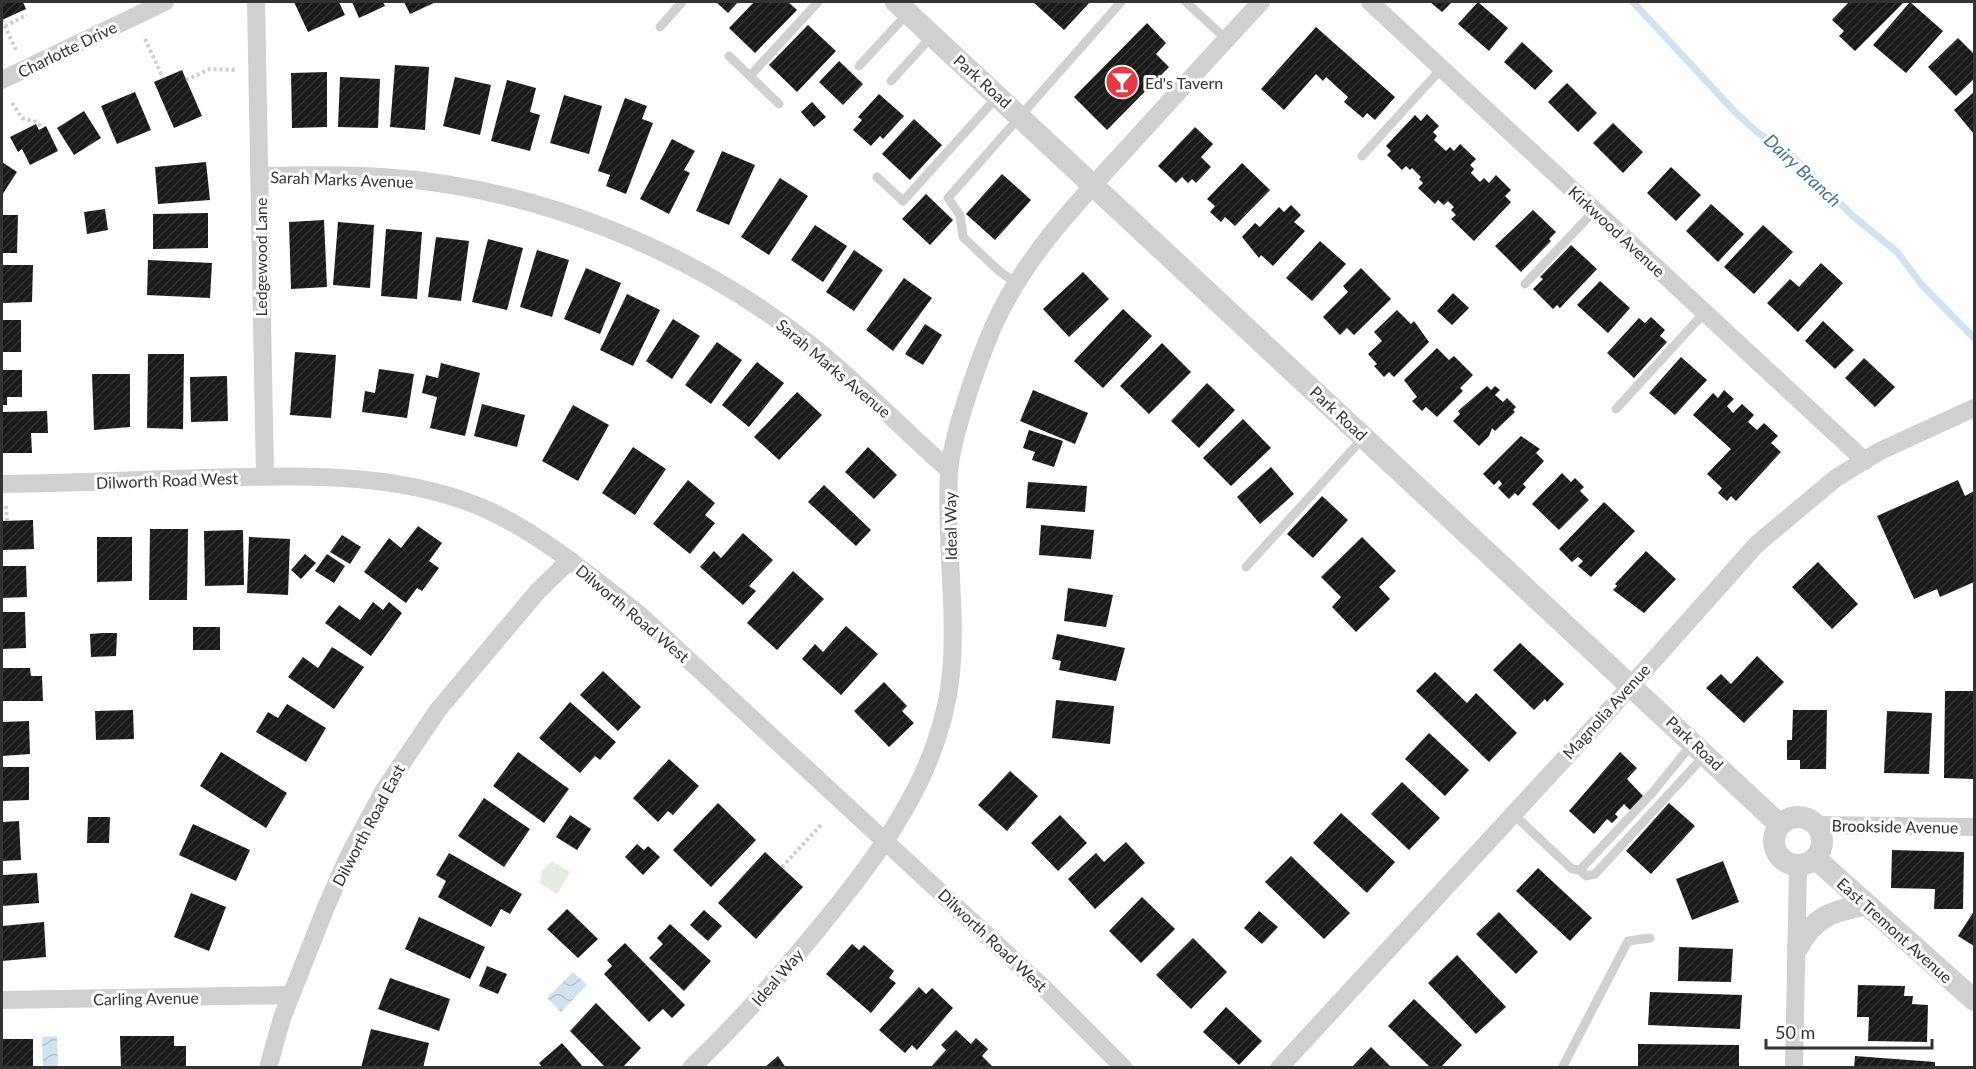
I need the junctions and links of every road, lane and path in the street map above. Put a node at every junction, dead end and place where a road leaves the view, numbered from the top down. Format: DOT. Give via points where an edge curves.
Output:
graph roads {
  1 [pos="165,2"];
  2 [pos="256,2"];
  3 [pos="682,2"];
  4 [pos="818,2"];
  5 [pos="1121,2"];
  6 [pos="1186,2"];
  7 [pos="1262,2"];
  8 [pos="1370,2"];
  9 [pos="903,6"];
  10 [pos="27,15"];
  11 [pos="2,20"];
  12 [pos="5,26"];
  13 [pos="660,27"];
  14 [pos="933,35"];
  15 [pos="145,39"];
  16 [pos="1226,39"];
  17 [pos="16,50"];
  18 [pos="729,57"];
  19 [pos="859,66"];
  20 [pos="1442,68"];
  21 [pos="235,70"];
  22 [pos="750,76"];
  23 [pos="163,78"];
  24 [pos="2,80"];
  25 [pos="186,80"];
  26 [pos="891,81"];
  27 [pos="999,96"];
  28 [pos="12,103"];
  29 [pos="779,104"];
  30 [pos="1020,115"];
  31 [pos="42,129"];
  32 [pos="1362,156"];
  33 [pos="260,176"];
  34 [pos="877,177"];
  35 [pos="1095,184"];
  36 [pos="1594,210"];
  37 [pos="1016,282"];
  38 [pos="1525,284"];
  39 [pos="1705,312"];
  40 [pos="1974,408"];
  41 [pos="1616,410"];
  42 [pos="1365,437"];
  43 [pos="1865,461"];
  44 [pos="949,470"];
  45 [pos="265,477"];
  46 [pos="2,484"];
  47 [pos="6,506"];
  48 [pos="7,520"];
  49 [pos="570,560"];
  50 [pos="1246,567"];
  51 [pos="1631,684"];
  52 [pos="1700,748"];
  53 [pos="1513,814"];
  54 [pos="821,825"];
  55 [pos="1780,825"];
  56 [pos="1816,825"];
  57 [pos="1974,827"];
  58 [pos="887,841"];
  59 [pos="1807,862"];
  60 [pos="782,867"];
  61 [pos="1580,870"];
  62 [pos="1865,905"];
  63 [pos="1650,938"];
  64 [pos="1798,947"];
  65 [pos="291,995"];
  66 [pos="2,1000"];
  67 [pos="1974,1000"];
  68 [pos="268,1068"];
  69 [pos="691,1068"];
  70 [pos="1124,1068"];
  71 [pos="1279,1068"];
  72 [pos="1562,1068"];
  73 [pos="1794,1068"];
  1 -- 24 [label="street, Charlotte Drive"];
  2 -- 33 [label="street, Ledgewood Lane"];
  3 -- 13 [label="lane"];
  4 -- 22 [label="lane"];
  5 -- 30 [label="lane"];
  6 -- 16 [label="lane"];
  7 -- 16 [label="street, Ideal Way"];
  8 -- 20 [label="street, Kirkwood Avenue"];
  9 -- 14 [label="street, Park Road"];
  9 -- 19 [label="lane"];
  10 -- 12 [label="path"];
  11 -- 12 [label="path"];
  12 -- 17 [label="path"];
  14 -- 26 [label="lane"];
  14 -- 27 [label="street, Park Road"];
  15 -- 23 [label="path"];
  16 -- 35 [label="street, Ideal Way"];
  18 -- 22 [label="lane"];
  20 -- 32 [label="lane"];
  20 -- 36 [label="street, Kirkwood Avenue"];
  21 -- 25 [label="path" via="210,69"];
  22 -- 29 [label="lane"];
  27 -- 30 [label="street, Park Road"];
  27 -- 34 [label="lane" via="903,201"];
  28 -- 31 [label="path" via="22,118 37,122"];
  30 -- 35 [label="street, Park Road"];
  30 -- 37 [label="lane" via="948,198 960,215 963,237"];
  33 -- 44 [label="street, Sarah Marks Avenue" via="384,177 452,186 523,201 626,236 720,283 781,322 869,394"];
  33 -- 45 [label="street, Ledgewood Lane"];
  35 -- 37 [label="street, Ideal Way" via="1053,230"];
  35 -- 42 [label="street, Park Road"];
  36 -- 38 [label="lane"];
  36 -- 39 [label="street, Kirkwood Avenue"];
  37 -- 44 [label="street, Ideal Way" via="981,357"];
  39 -- 41 [label="lane"];
  39 -- 43 [label="street, Kirkwood Avenue"];
  40 -- 43 [label="street, Magnolia Avenue"];
  42 -- 50 [label="lane"];
  42 -- 51 [label="street, Park Road"];
  43 -- 51 [label="street, Magnolia Avenue" via="1836,478 1757,544"];
  44 -- 58 [label="street, Ideal Way" via="954,627 946,702 916,791"];
  45 -- 46 [label="street, Dilworth Road West"];
  45 -- 49 [label="street, Dilworth Road West" via="359,480 447,496 496,514"];
  47 -- 48 [label="path"];
  49 -- 58 [label="street, Dilworth Road West" via="640,615"];
  49 -- 65 [label="street, Dilworth Road East" via="533,597 438,710 404,758 348,857"];
  51 -- 52 [label="street, Park Road"];
  51 -- 53 [label="street, Magnolia Avenue"];
  52 -- 55 [label="street, Park Road"];
  52 -- 61 [label="lane"];
  52 -- 61 [label="lane" via="1595,874 1586,876"];
  53 -- 61 [label="lane" via="1572,869"];
  53 -- 71 [label="street, Magnolia Avenue"];
  54 -- 60 [label="path"];
  55 -- 56 [label="street" via="1795,817"];
  55 -- 59 [label="street" via="1774,842 1776,851 1789,864"];
  56 -- 57 [label="street, Brookside Avenue"];
  56 -- 59 [label="street" via="1823,842"];
  58 -- 69 [label="street, Ideal Way" via="779,977"];
  58 -- 70 [label="street, Dilworth Road West" via="1079,1020"];
  59 -- 62 [label="street, East Tremont Avenue"];
  59 -- 64 [label="street"];
  62 -- 64 [label="street" via="1822,918 1808,927"];
  62 -- 67 [label="street, East Tremont Avenue"];
  63 -- 72 [label="lane" via="1628,940"];
  64 -- 73 [label="street"];
  65 -- 66 [label="street, Carling Avenue"];
  65 -- 68 [label="street, Dilworth Road East"];
}
